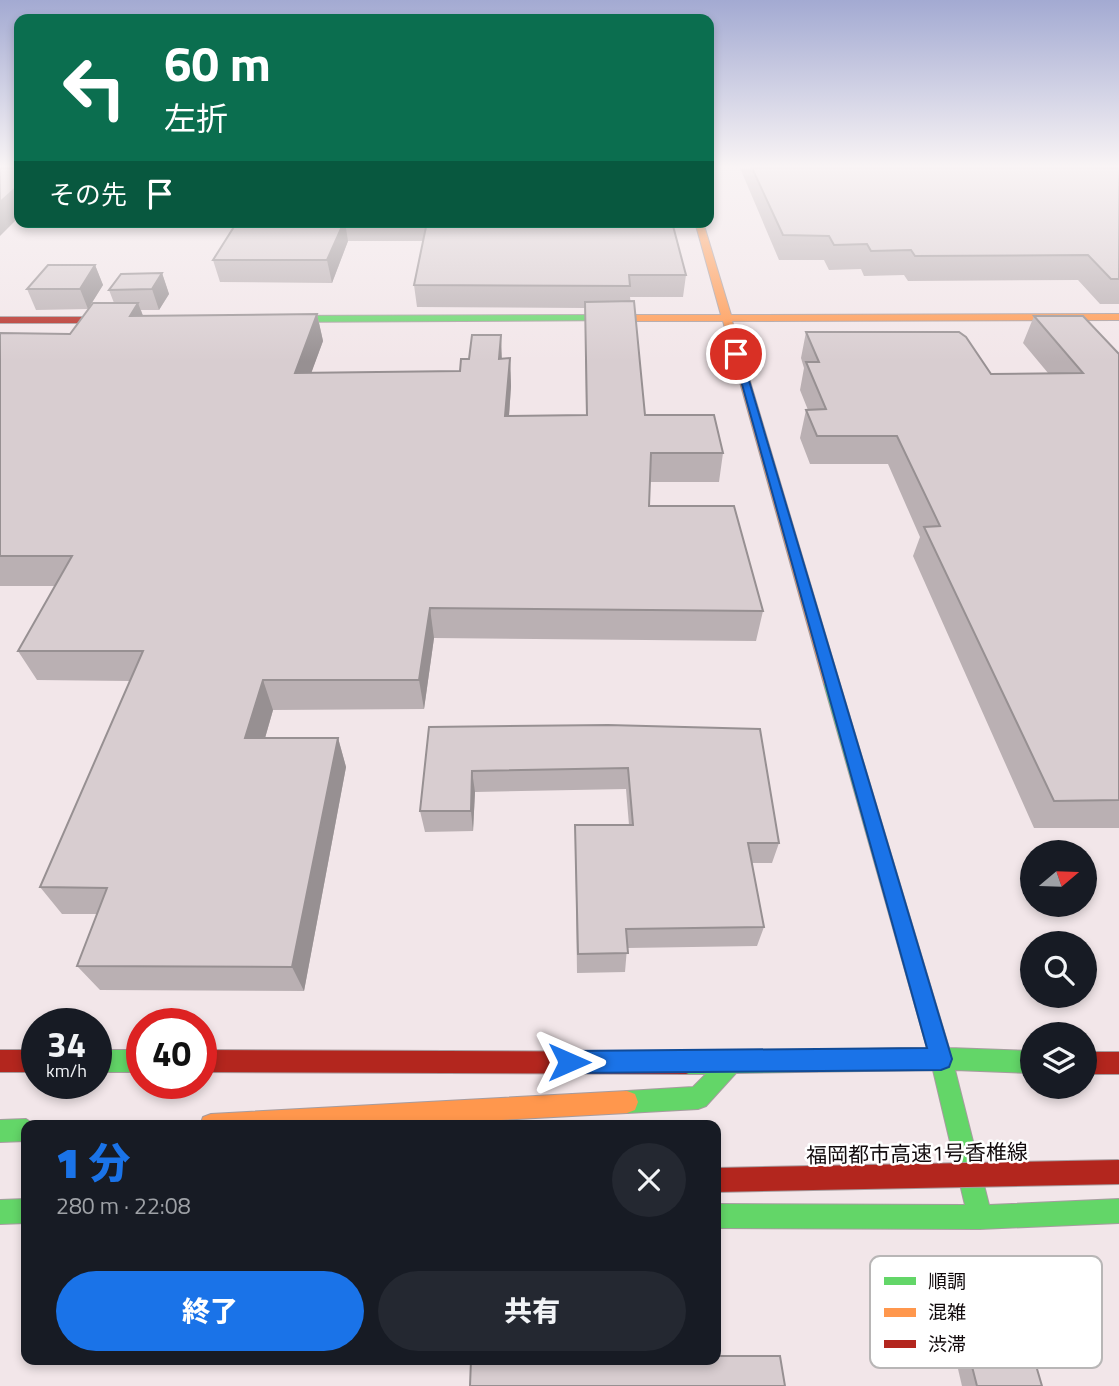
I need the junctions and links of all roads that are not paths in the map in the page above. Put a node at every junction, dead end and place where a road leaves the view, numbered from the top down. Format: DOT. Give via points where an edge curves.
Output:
graph roads {
  1 [pos="702,233"];
  2 [pos="1119,317"];
  3 [pos="0,320"];
  4 [pos="728,323"];
  5 [pos="250,324"];
  6 [pos="1119,328"];
  7 [pos="0,330"];
  8 [pos="941,1059"];
  9 [pos="0,1061"];
  10 [pos="21,1061"];
  11 [pos="217,1061"];
  12 [pos="1020,1062"];
  13 [pos="731,1063"];
  14 [pos="1097,1063"];
  15 [pos="1119,1063"];
  16 [pos="301,1120"];
  17 [pos="21,1130"];
  18 [pos="0,1131"];
  19 [pos="1119,1172"];
  20 [pos="721,1180"];
  21 [pos="994,1195"];
  22 [pos="952,1196"];
  23 [pos="757,1199"];
  24 [pos="721,1200"];
  25 [pos="1119,1212"];
  26 [pos="0,1213"];
  27 [pos="21,1213"];
  28 [pos="721,1216"];
  29 [pos="979,1217"];
  1 -- 4 [label="main road"];
  2 -- 4 [label="main road"];
  3 -- 7 [label="main road" via="153,325"];
  4 -- 5 [label="main road"];
  4 -- 6 [label="main road"];
  4 -- 8 [label="main road"];
  8 -- 12 [label="main road"];
  8 -- 13 [label="main road"];
  8 -- 29 [label="main road"];
  9 -- 10 [label="main road"];
  11 -- 13 [label="main road"];
  13 -- 16 [label="main road" via="698,1098"];
  14 -- 15 [label="main road"];
  17 -- 18 [label="main road"];
  19 -- 20 [label="main road, 福岡都市高速1号香椎線, bridge"];
  21 -- 22 [label="main road"];
  23 -- 24 [label="main road"];
  25 -- 29 [label="main road"];
  26 -- 27 [label="main road"];
  28 -- 29 [label="main road"];
}
